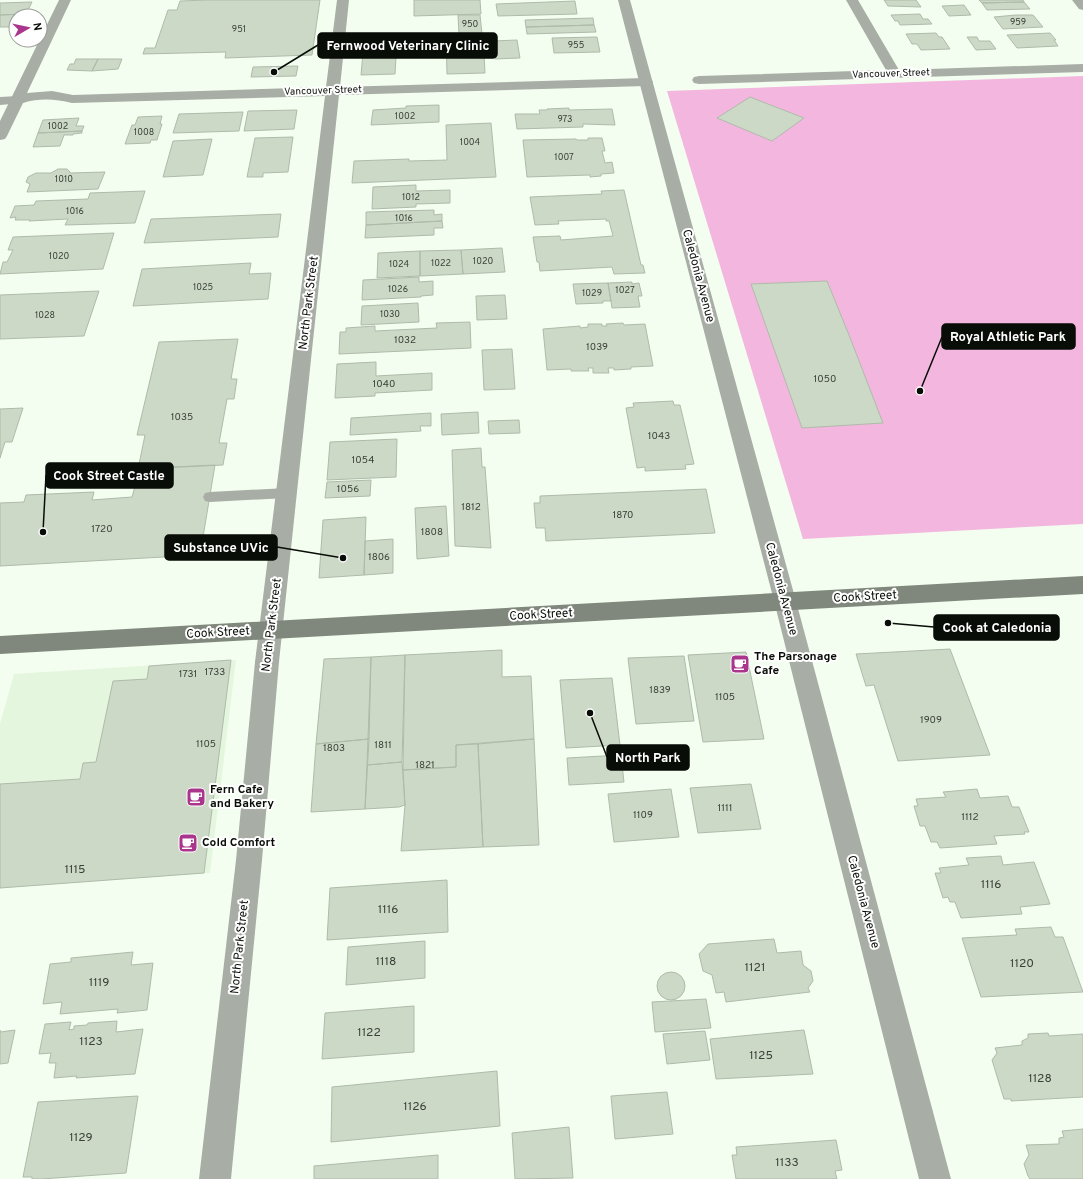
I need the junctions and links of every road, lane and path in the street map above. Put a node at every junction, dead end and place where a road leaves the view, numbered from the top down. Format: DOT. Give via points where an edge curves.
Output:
graph roads {
  1 [pos="65,0"];
  2 [pos="342,0"];
  3 [pos="624,0"];
  4 [pos="852,0"];
  5 [pos="1078,0"];
  6 [pos="1083,6"];
  7 [pos="1083,68"];
  8 [pos="895,74"];
  9 [pos="699,80"];
  10 [pos="646,82"];
  11 [pos="332,90"];
  12 [pos="18,100"];
  13 [pos="0,101"];
  14 [pos="0,136"];
  15 [pos="287,493"];
  16 [pos="210,497"];
  17 [pos="1083,585"];
  18 [pos="785,601"];
  19 [pos="271,630"];
  20 [pos="0,645"];
  21 [pos="215,1179"];
  22 [pos="935,1179"];
  1 -- 12 [label="street"];
  2 -- 11 [label="street, North Park Street"];
  3 -- 10 [label="street, Caledonia Avenue"];
  4 -- 8 [label="street"];
  5 -- 6 [label="street"];
  7 -- 8 [label="street, Vancouver Street"];
  8 -- 9 [label="street, Vancouver Street"];
  10 -- 11 [label="street, Vancouver Street"];
  10 -- 18 [label="street, Caledonia Avenue"];
  11 -- 12 [label="street, Vancouver Street" via="72,99 63,95 35,96"];
  11 -- 15 [label="street, North Park Street"];
  12 -- 13 [label="street, Vancouver Street"];
  12 -- 14 [label="street"];
  15 -- 16 [label="lane"];
  15 -- 19 [label="street, North Park Street"];
  17 -- 18 [label="main road, Cook Street"];
  18 -- 19 [label="main road, Cook Street"];
  18 -- 22 [label="street, Caledonia Avenue"];
  19 -- 20 [label="main road, Cook Street"];
  19 -- 21 [label="street, North Park Street"];
}
